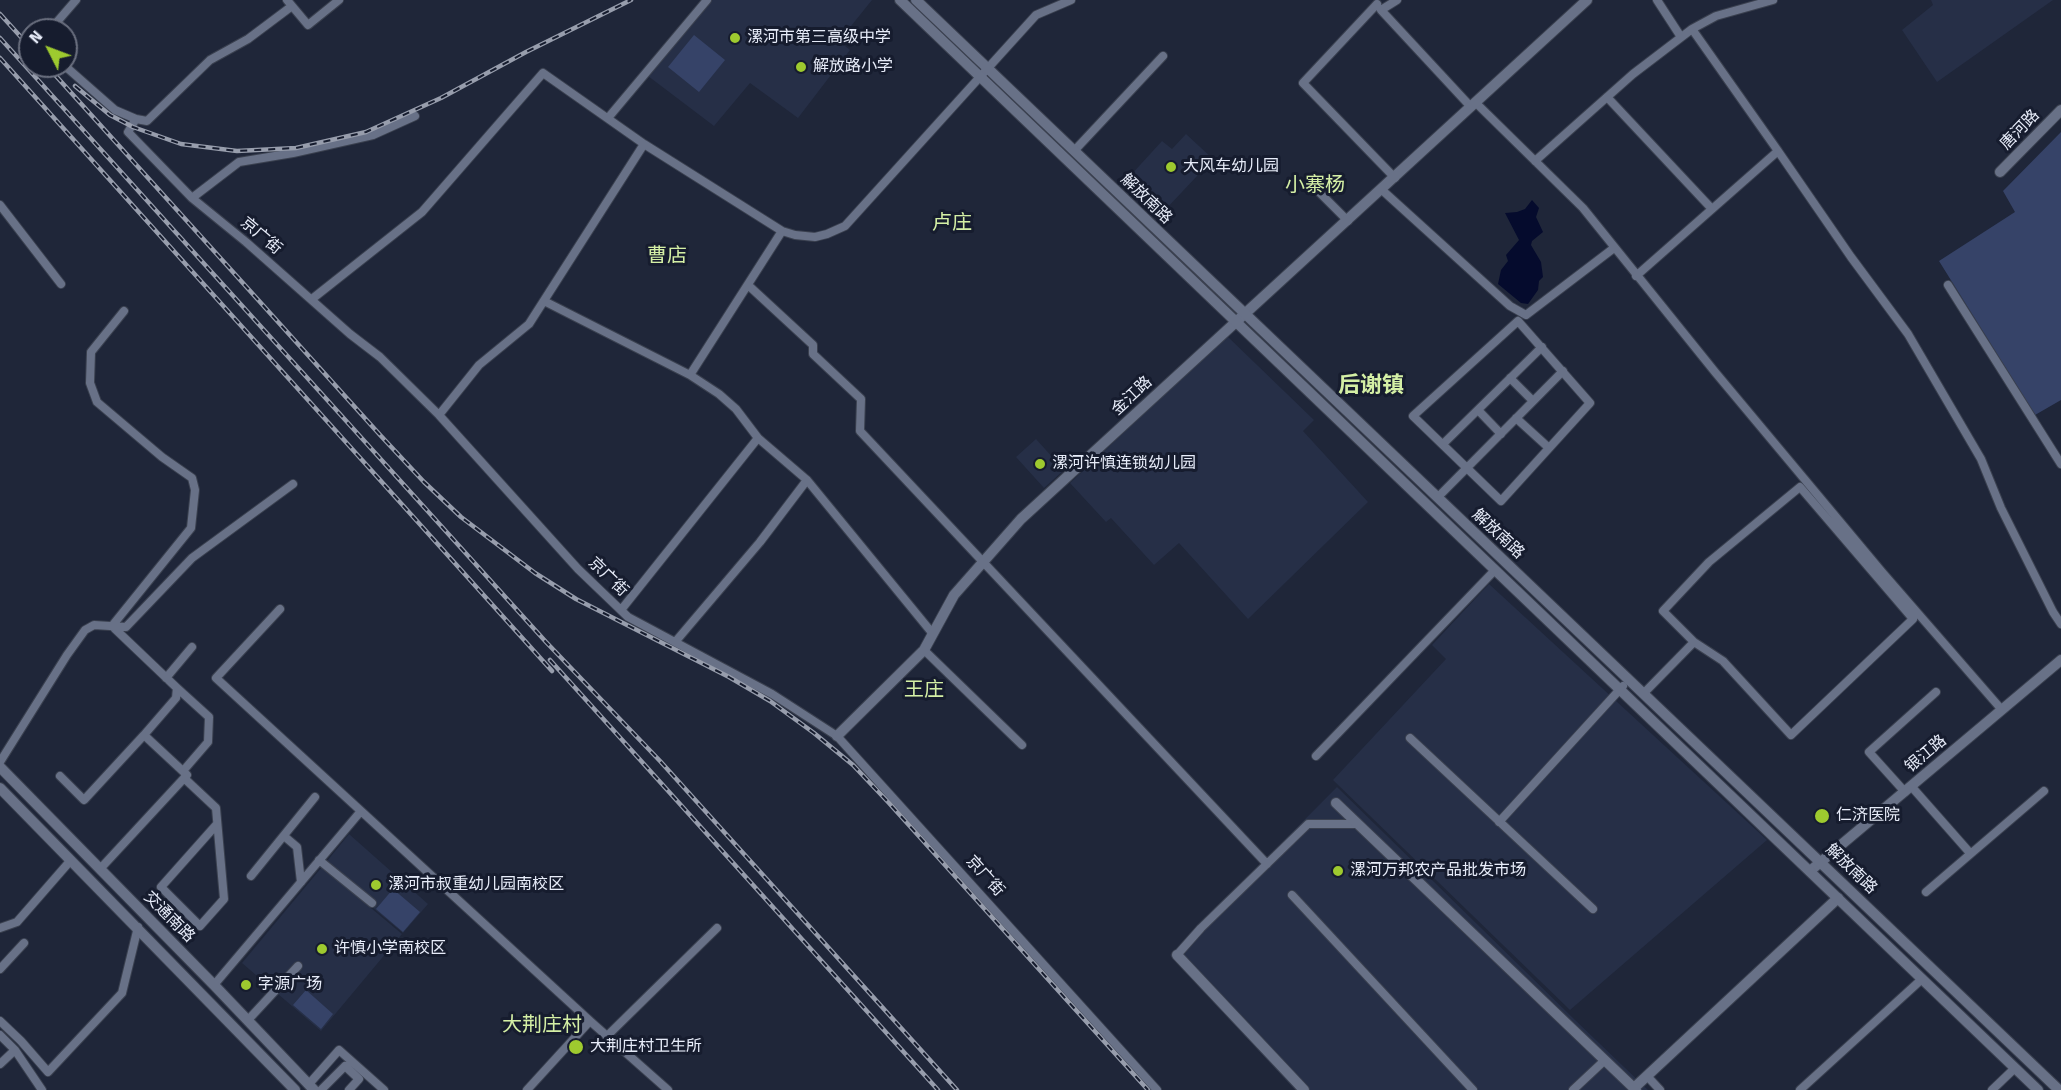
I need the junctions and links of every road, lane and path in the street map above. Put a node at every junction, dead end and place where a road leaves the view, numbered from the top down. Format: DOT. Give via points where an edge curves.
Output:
graph roads {
  1 [pos="76,0"];
  2 [pos="339,0"];
  3 [pos="707,0"];
  4 [pos="900,0"];
  5 [pos="916,0"];
  6 [pos="1071,0"];
  7 [pos="1397,0"];
  8 [pos="1587,0"];
  9 [pos="1657,0"];
  10 [pos="1773,0"];
  11 [pos="290,3"];
  12 [pos="1377,5"];
  13 [pos="60,18"];
  14 [pos="1692,29"];
  15 [pos="1681,37"];
  16 [pos="1163,56"];
  17 [pos="987,68"];
  18 [pos="78,77"];
  19 [pos="979,77"];
  20 [pos="1607,97"];
  21 [pos="1473,104"];
  22 [pos="2061,110"];
  23 [pos="415,116"];
  24 [pos="608,118"];
  25 [pos="136,119"];
  26 [pos="644,144"];
  27 [pos="1074,151"];
  28 [pos="1778,151"];
  29 [pos="1535,161"];
  30 [pos="2000,172"];
  31 [pos="1395,178"];
  32 [pos="1316,189"];
  33 [pos="1382,190"];
  34 [pos="192,198"];
  35 [pos="0,205"];
  36 [pos="1712,209"];
  37 [pos="1348,221"];
  38 [pos="782,231"];
  39 [pos="1614,248"];
  40 [pos="1636,276"];
  41 [pos="61,284"];
  42 [pos="748,285"];
  43 [pos="1948,285"];
  44 [pos="312,299"];
  45 [pos="544,301"];
  46 [pos="124,311"];
  47 [pos="1245,315"];
  48 [pos="1235,322"];
  49 [pos="1542,347"];
  50 [pos="1563,371"];
  51 [pos="690,375"];
  52 [pos="1510,378"];
  53 [pos="1533,401"];
  54 [pos="1478,410"];
  55 [pos="439,415"];
  56 [pos="1516,418"];
  57 [pos="1501,434"];
  58 [pos="758,438"];
  59 [pos="1443,444"];
  60 [pos="1549,448"];
  61 [pos="2061,464"];
  62 [pos="1467,468"];
  63 [pos="807,480"];
  64 [pos="293,484"];
  65 [pos="1438,498"];
  66 [pos="985,561"];
  67 [pos="1494,570"];
  68 [pos="280,609"];
  69 [pos="621,610"];
  70 [pos="2061,624"];
  71 [pos="112,626"];
  72 [pos="933,634"];
  73 [pos="676,641"];
  74 [pos="1694,642"];
  75 [pos="192,648"];
  76 [pos="924,650"];
  77 [pos="2061,660"];
  78 [pos="166,678"];
  79 [pos="1629,679"];
  80 [pos="177,688"];
  81 [pos="1620,688"];
  82 [pos="1936,692"];
  83 [pos="1644,693"];
  84 [pos="2002,710"];
  85 [pos="144,735"];
  86 [pos="837,736"];
  87 [pos="1410,738"];
  88 [pos="1022,744"];
  89 [pos="1316,756"];
  90 [pos="0,762"];
  91 [pos="0,767"];
  92 [pos="184,775"];
  93 [pos="60,776"];
  94 [pos="0,788"];
  95 [pos="1908,789"];
  96 [pos="2044,791"];
  97 [pos="315,797"];
  98 [pos="1336,803"];
  99 [pos="361,812"];
  100 [pos="1499,822"];
  101 [pos="217,824"];
  102 [pos="1358,824"];
  103 [pos="284,836"];
  104 [pos="1970,853"];
  105 [pos="72,860"];
  106 [pos="319,860"];
  107 [pos="1821,862"];
  108 [pos="1267,864"];
  109 [pos="100,869"];
  110 [pos="1810,871"];
  111 [pos="250,876"];
  112 [pos="301,882"];
  113 [pos="1926,892"];
  114 [pos="1292,895"];
  115 [pos="1838,898"];
  116 [pos="372,903"];
  117 [pos="1593,909"];
  118 [pos="138,927"];
  119 [pos="0,928"];
  120 [pos="717,928"];
  121 [pos="24,943"];
  122 [pos="1177,955"];
  123 [pos="298,966"];
  124 [pos="0,969"];
  125 [pos="1922,979"];
  126 [pos="214,985"];
  127 [pos="248,1020"];
  128 [pos="0,1021"];
  129 [pos="590,1021"];
  130 [pos="258,1031"];
  131 [pos="0,1035"];
  132 [pos="607,1036"];
  133 [pos="248,1041"];
  134 [pos="15,1050"];
  135 [pos="1605,1060"];
  136 [pos="0,1064"];
  137 [pos="2015,1068"];
  138 [pos="1647,1076"];
  139 [pos="311,1087"];
  140 [pos="1635,1089"];
  141 [pos="42,1090"];
  142 [pos="295,1090"];
  143 [pos="321,1090"];
  144 [pos="349,1090"];
  145 [pos="384,1090"];
  146 [pos="527,1090"];
  147 [pos="669,1090"];
  148 [pos="1157,1090"];
  149 [pos="1304,1090"];
  150 [pos="1473,1090"];
  151 [pos="1574,1090"];
  152 [pos="1660,1090"];
  153 [pos="1800,1090"];
  154 [pos="1992,1090"];
  155 [pos="2038,1090"];
  156 [pos="2059,1090"];
  1 -- 13 [label="street"];
  2 -- 11 [label="street" via="308,25"];
  3 -- 24 [label="street"];
  4 -- 19 [label="main road, 解放南路"];
  5 -- 17 [label="main road, 解放南路"];
  6 -- 17 [label="street" via="1036,15"];
  7 -- 12 [label="street"];
  8 -- 21 [label="main road, 金江路"];
  9 -- 15 [label="street"];
  10 -- 14 [label="street" via="1716,16"];
  11 -- 25 [label="street" via="248,39 210,60 147,121"];
  12 -- 21 [label="street"];
  12 -- 31 [label="street" via="1303,83"];
  14 -- 15 [label="street"];
  14 -- 28 [label="street"];
  15 -- 20 [label="street"];
  16 -- 27 [label="street"];
  17 -- 19 [label="street"];
  17 -- 27 [label="main road, 解放南路"];
  18 -- 25 [label="street" via="115,110"];
  19 -- 38 [label="street" via="845,226 815,237"];
  19 -- 48 [label="main road, 解放南路"];
  20 -- 29 [label="street"];
  20 -- 36 [label="street"];
  21 -- 29 [label="street"];
  21 -- 31 [label="main road, 金江路"];
  22 -- 30 [label="main road, 唐河路"];
  23 -- 34 [label="street" via="373,135 239,162"];
  24 -- 26 [label="street"];
  24 -- 44 [label="street" via="543,73 422,212"];
  25 -- 34 [label="street, 京广街" via="128,132"];
  26 -- 38 [label="street"];
  26 -- 45 [label="street"];
  27 -- 47 [label="main road, 解放南路"];
  28 -- 36 [label="street"];
  28 -- 70 [label="street" via="1908,334 1981,459 2001,508"];
  29 -- 39 [label="street" via="1582,208"];
  31 -- 33 [label="main road, 金江路"];
  32 -- 37 [label="street"];
  33 -- 37 [label="main road, 金江路"];
  33 -- 39 [label="street" via="1510,306 1526,315"];
  34 -- 44 [label="street, 京广街"];
  35 -- 41 [label="street"];
  36 -- 40 [label="street"];
  37 -- 47 [label="main road, 金江路"];
  38 -- 42 [label="street"];
  39 -- 40 [label="street"];
  40 -- 84 [label="street"];
  42 -- 51 [label="street"];
  42 -- 66 [label="street" via="813,345 813,354 861,399 860,431"];
  43 -- 61 [label="street"];
  44 -- 55 [label="street, 京广街" via="380,357"];
  45 -- 51 [label="street"];
  45 -- 55 [label="street" via="530,324 479,365"];
  46 -- 71 [label="street" via="91,352 90,383 97,402 192,478 195,490 191,528"];
  47 -- 48 [label="main road, 金江路"];
  47 -- 65 [label="main road, 解放南路"];
  48 -- 66 [label="main road, 金江路" via="1021,519"];
  48 -- 67 [label="main road, 解放南路"];
  49 -- 50 [label="street"];
  49 -- 52 [label="street"];
  49 -- 59 [label="street" via="1518,321 1413,416"];
  50 -- 53 [label="street"];
  50 -- 60 [label="street" via="1590,403"];
  51 -- 58 [label="street" via="736,409"];
  52 -- 53 [label="street"];
  52 -- 54 [label="street"];
  53 -- 56 [label="street"];
  54 -- 57 [label="street"];
  54 -- 59 [label="street"];
  55 -- 69 [label="street, 京广街" via="578,569"];
  56 -- 57 [label="street"];
  56 -- 60 [label="street"];
  57 -- 62 [label="street"];
  58 -- 63 [label="street"];
  58 -- 69 [label="street"];
  59 -- 62 [label="street"];
  60 -- 62 [label="street" via="1500,501"];
  62 -- 65 [label="street"];
  63 -- 72 [label="street"];
  63 -- 73 [label="street"];
  64 -- 71 [label="street" via="192,558 126,627"];
  65 -- 79 [label="main road, 解放南路"];
  66 -- 72 [label="main road, 金江路" via="954,595"];
  66 -- 108 [label="street"];
  67 -- 81 [label="main road, 解放南路"];
  67 -- 89 [label="street"];
  68 -- 99 [label="street" via="216,678"];
  69 -- 73 [label="street, 京广街"];
  71 -- 78 [label="street"];
  71 -- 90 [label="street" via="94,625 85,630"];
  72 -- 76 [label="main road, 金江路"];
  73 -- 86 [label="street, 京广街" via="772,694"];
  74 -- 74 [label="street" via="1723,661 1791,735 1913,620 1800,487 1709,562 1663,611"];
  74 -- 83 [label="street"];
  75 -- 78 [label="street"];
  76 -- 86 [label="main road, 金江路"];
  76 -- 88 [label="street"];
  77 -- 84 [label="main road, 银江路"];
  78 -- 80 [label="street"];
  79 -- 81 [label="street"];
  79 -- 83 [label="main road, 解放南路"];
  80 -- 85 [label="street" via="176,698"];
  80 -- 92 [label="street" via="208,717 208,742"];
  81 -- 100 [label="street"];
  81 -- 110 [label="main road, 解放南路"];
  82 -- 95 [label="street" via="1869,752"];
  83 -- 107 [label="main road, 解放南路"];
  84 -- 95 [label="main road, 银江路"];
  85 -- 92 [label="street"];
  85 -- 93 [label="street" via="84,800"];
  86 -- 148 [label="street, 京广街"];
  87 -- 100 [label="street"];
  91 -- 109 [label="main road, 交通南路"];
  92 -- 101 [label="street" via="216,807"];
  92 -- 109 [label="street"];
  94 -- 105 [label="main road, 交通南路"];
  95 -- 104 [label="street"];
  95 -- 107 [label="main road, 银江路"];
  96 -- 104 [label="street"];
  97 -- 103 [label="street"];
  98 -- 102 [label="main road"];
  99 -- 106 [label="street"];
  99 -- 129 [label="street"];
  100 -- 117 [label="street"];
  101 -- 101 [label="street" via="224,899 200,926 161,887"];
  102 -- 108 [label="street" via="1308,824"];
  102 -- 135 [label="main road"];
  103 -- 111 [label="street"];
  103 -- 112 [label="street" via="297,847"];
  104 -- 113 [label="street"];
  105 -- 118 [label="main road, 交通南路"];
  105 -- 119 [label="street" via="17,922"];
  106 -- 112 [label="street"];
  106 -- 116 [label="street"];
  107 -- 110 [label="main road, 银江路"];
  107 -- 156 [label="main road, 解放南路"];
  108 -- 122 [label="street"];
  109 -- 126 [label="main road, 交通南路"];
  110 -- 115 [label="main road, 解放南路"];
  112 -- 126 [label="street"];
  114 -- 150 [label="street"];
  115 -- 125 [label="main road, 解放南路"];
  115 -- 138 [label="main road"];
  118 -- 128 [label="street" via="122,993 48,1072"];
  118 -- 133 [label="main road, 交通南路"];
  120 -- 132 [label="street"];
  121 -- 124 [label="street"];
  122 -- 149 [label="main road"];
  123 -- 127 [label="street"];
  125 -- 137 [label="main road, 解放南路"];
  125 -- 153 [label="street"];
  126 -- 127 [label="main road, 交通南路"];
  127 -- 130 [label="main road, 交通南路"];
  129 -- 132 [label="street"];
  129 -- 146 [label="street"];
  130 -- 133 [label="main road"];
  130 -- 139 [label="main road, 交通南路"];
  131 -- 134 [label="street"];
  132 -- 147 [label="street"];
  133 -- 142 [label="main road, 交通南路"];
  134 -- 136 [label="street"];
  134 -- 141 [label="street"];
  135 -- 140 [label="main road"];
  135 -- 151 [label="street"];
  137 -- 154 [label="street"];
  137 -- 155 [label="main road, 解放南路"];
  138 -- 140 [label="main road"];
  138 -- 152 [label="street"];
  139 -- 145 [label="street" via="339,1050"];
  143 -- 144 [label="street" via="345,1066 359,1079"];
}
